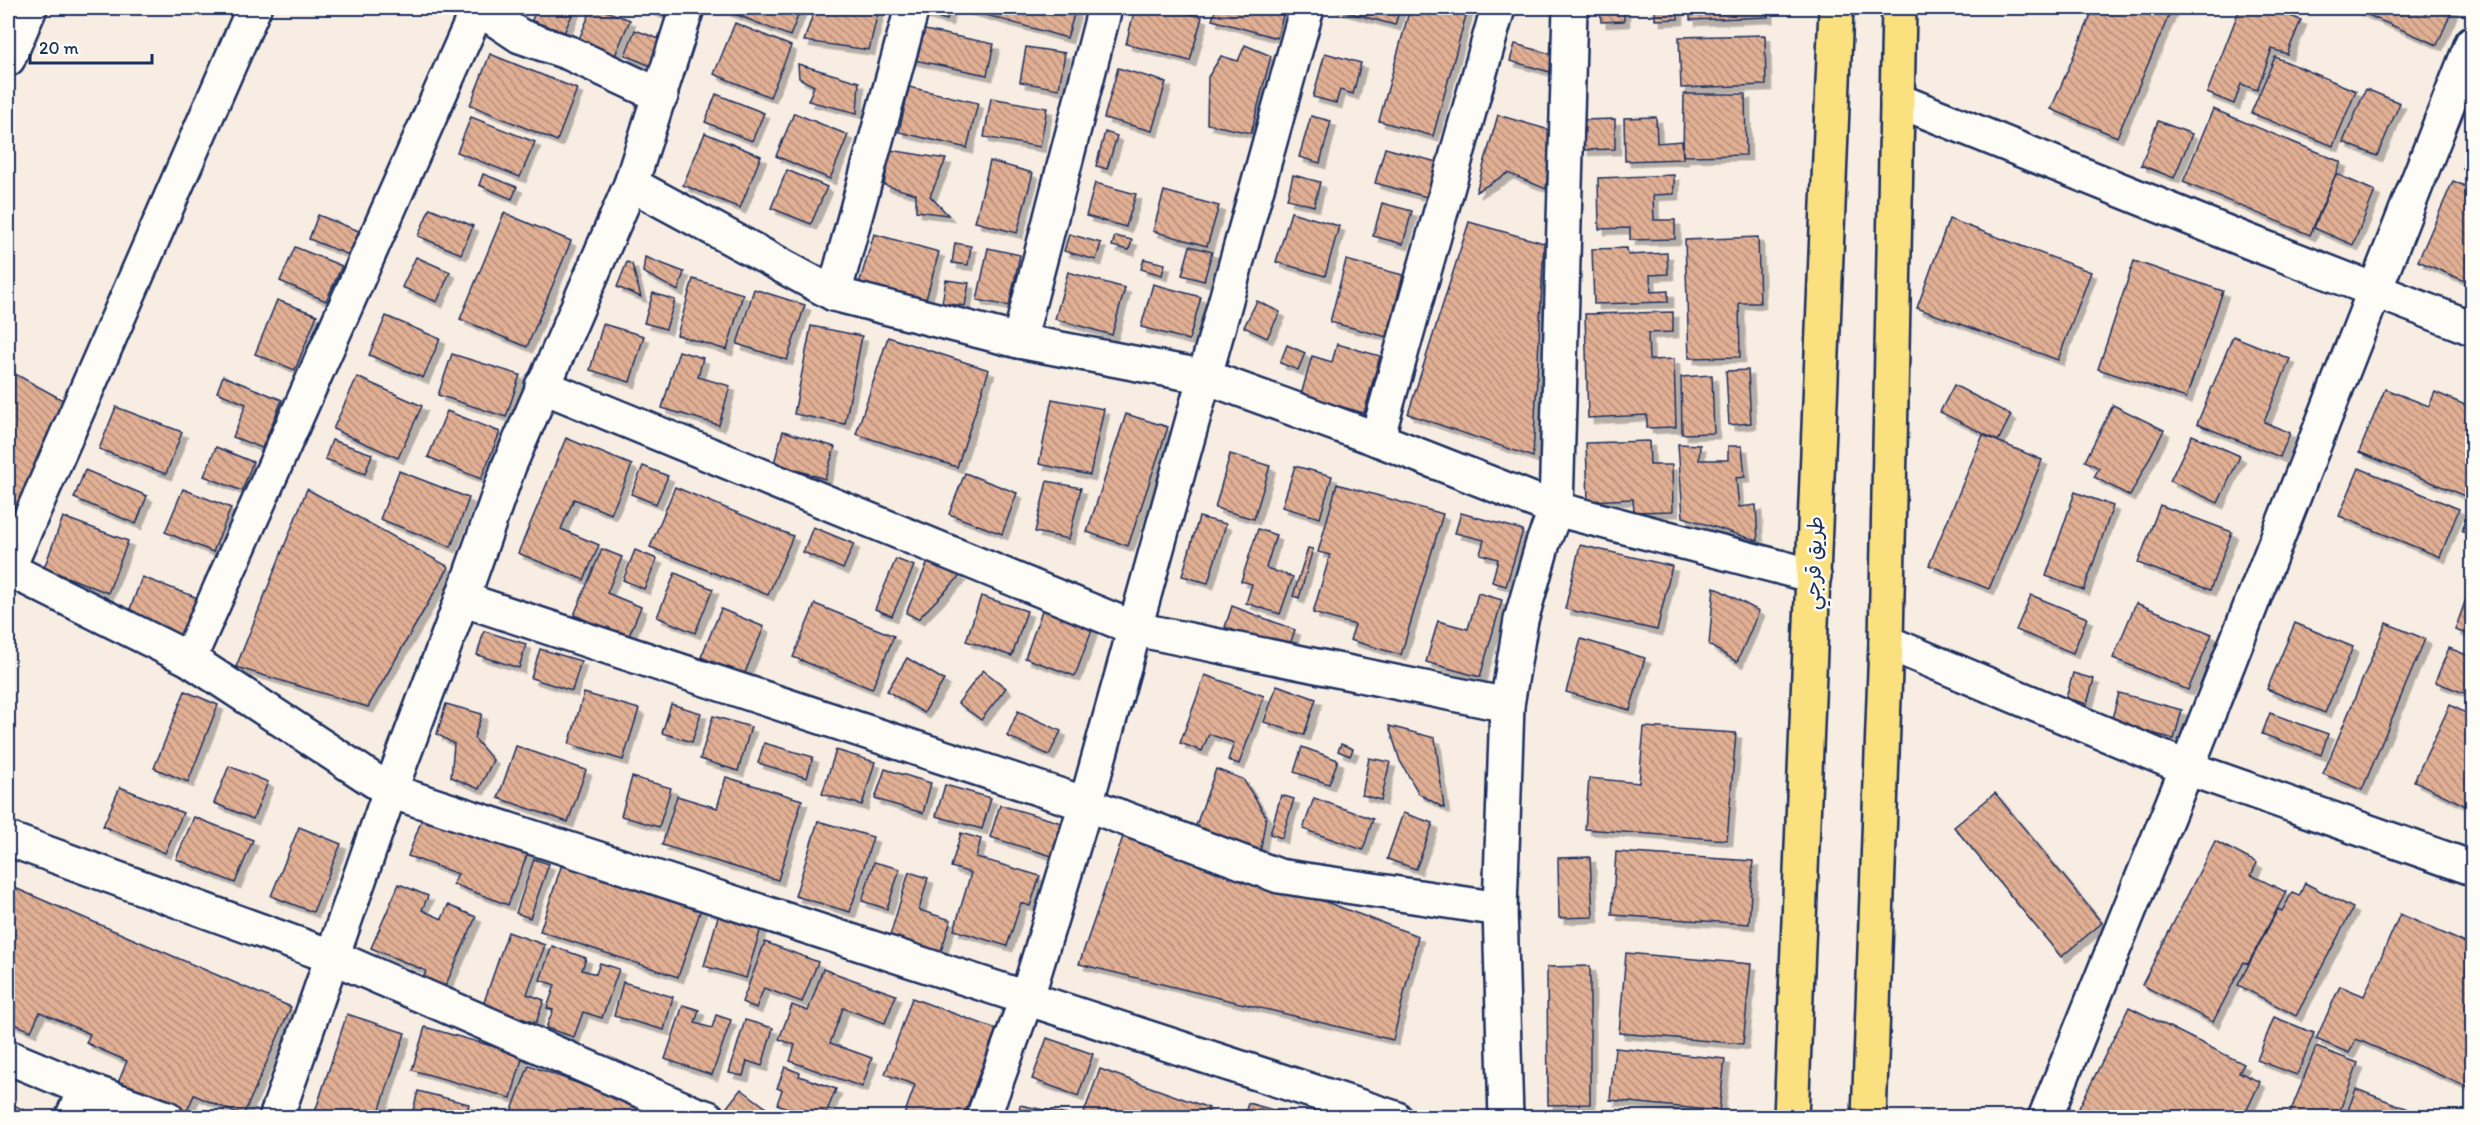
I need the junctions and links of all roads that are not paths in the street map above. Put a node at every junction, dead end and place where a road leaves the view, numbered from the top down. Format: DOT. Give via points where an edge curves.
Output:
graph roads {
  1 [pos="30,8"];
  2 [pos="254,8"];
  3 [pos="478,8"];
  4 [pos="687,8"];
  5 [pos="912,8"];
  6 [pos="1105,8"];
  7 [pos="1307,8"];
  8 [pos="1498,8"];
  9 [pos="1570,8"];
  10 [pos="1836,8"];
  11 [pos="1899,8"];
  12 [pos="2472,43"];
  13 [pos="8,59"];
  14 [pos="661,96"];
  15 [pos="1897,100"];
  16 [pos="631,184"];
  17 [pos="2377,289"];
  18 [pos="834,294"];
  19 [pos="2472,328"];
  20 [pos="1019,341"];
  21 [pos="1206,377"];
  22 [pos="542,386"];
  23 [pos="1377,439"];
  24 [pos="1556,510"];
  25 [pos="1814,576"];
  26 [pos="462,599"];
  27 [pos="1136,629"];
  28 [pos="1886,642"];
  29 [pos="189,659"];
  30 [pos="1507,705"];
  31 [pos="2187,768"];
  32 [pos="390,791"];
  33 [pos="1086,804"];
  34 [pos="8,839"];
  35 [pos="2472,868"];
  36 [pos="1500,909"];
  37 [pos="333,957"];
  38 [pos="1027,998"];
  39 [pos="8,1057"];
  40 [pos="85,1089"];
  41 [pos="72,1118"];
  42 [pos="167,1118"];
  43 [pos="276,1118"];
  44 [pos="708,1118"];
  45 [pos="983,1118"];
  46 [pos="1395,1118"];
  47 [pos="1506,1118"];
  48 [pos="1791,1118"];
  49 [pos="1869,1118"];
  50 [pos="2045,1118"];
  1 -- 13 [label="street"];
  2 -- 29 [label="street" via="8,569"];
  3 -- 14 [label="street" via="520,36 569,53"];
  3 -- 29 [label="street"];
  4 -- 14 [label="street"];
  5 -- 18 [label="street"];
  6 -- 20 [label="street"];
  7 -- 21 [label="street"];
  8 -- 23 [label="street"];
  9 -- 24 [label="street"];
  10 -- 25 [label="highway, طريق قرجي"];
  11 -- 15 [label="highway"];
  12 -- 17 [label="street"];
  14 -- 16 [label="street"];
  15 -- 17 [label="street"];
  15 -- 28 [label="highway"];
  16 -- 18 [label="street"];
  16 -- 22 [label="street"];
  17 -- 19 [label="street"];
  17 -- 31 [label="street"];
  18 -- 20 [label="street"];
  20 -- 21 [label="street"];
  21 -- 23 [label="street"];
  21 -- 27 [label="street"];
  22 -- 26 [label="street" via="508,466"];
  22 -- 27 [label="street"];
  23 -- 24 [label="street"];
  24 -- 25 [label="street"];
  24 -- 30 [label="street" via="1521,620"];
  25 -- 48 [label="highway, طريق قرجي"];
  26 -- 32 [label="street"];
  26 -- 33 [label="street"];
  27 -- 30 [label="street"];
  27 -- 33 [label="street"];
  28 -- 31 [label="street"];
  28 -- 49 [label="highway"];
  29 -- 32 [label="street"];
  30 -- 36 [label="street"];
  31 -- 35 [label="street"];
  31 -- 50 [label="street"];
  32 -- 37 [label="street"];
  32 -- 38 [label="street"];
  33 -- 36 [label="street" via="1279,876"];
  33 -- 38 [label="street"];
  34 -- 37 [label="street"];
  36 -- 47 [label="street"];
  37 -- 43 [label="street"];
  37 -- 44 [label="street"];
  38 -- 45 [label="street"];
  38 -- 46 [label="street"];
  39 -- 40 [label="street"];
  40 -- 41 [label="street"];
  40 -- 42 [label="street"];
}
